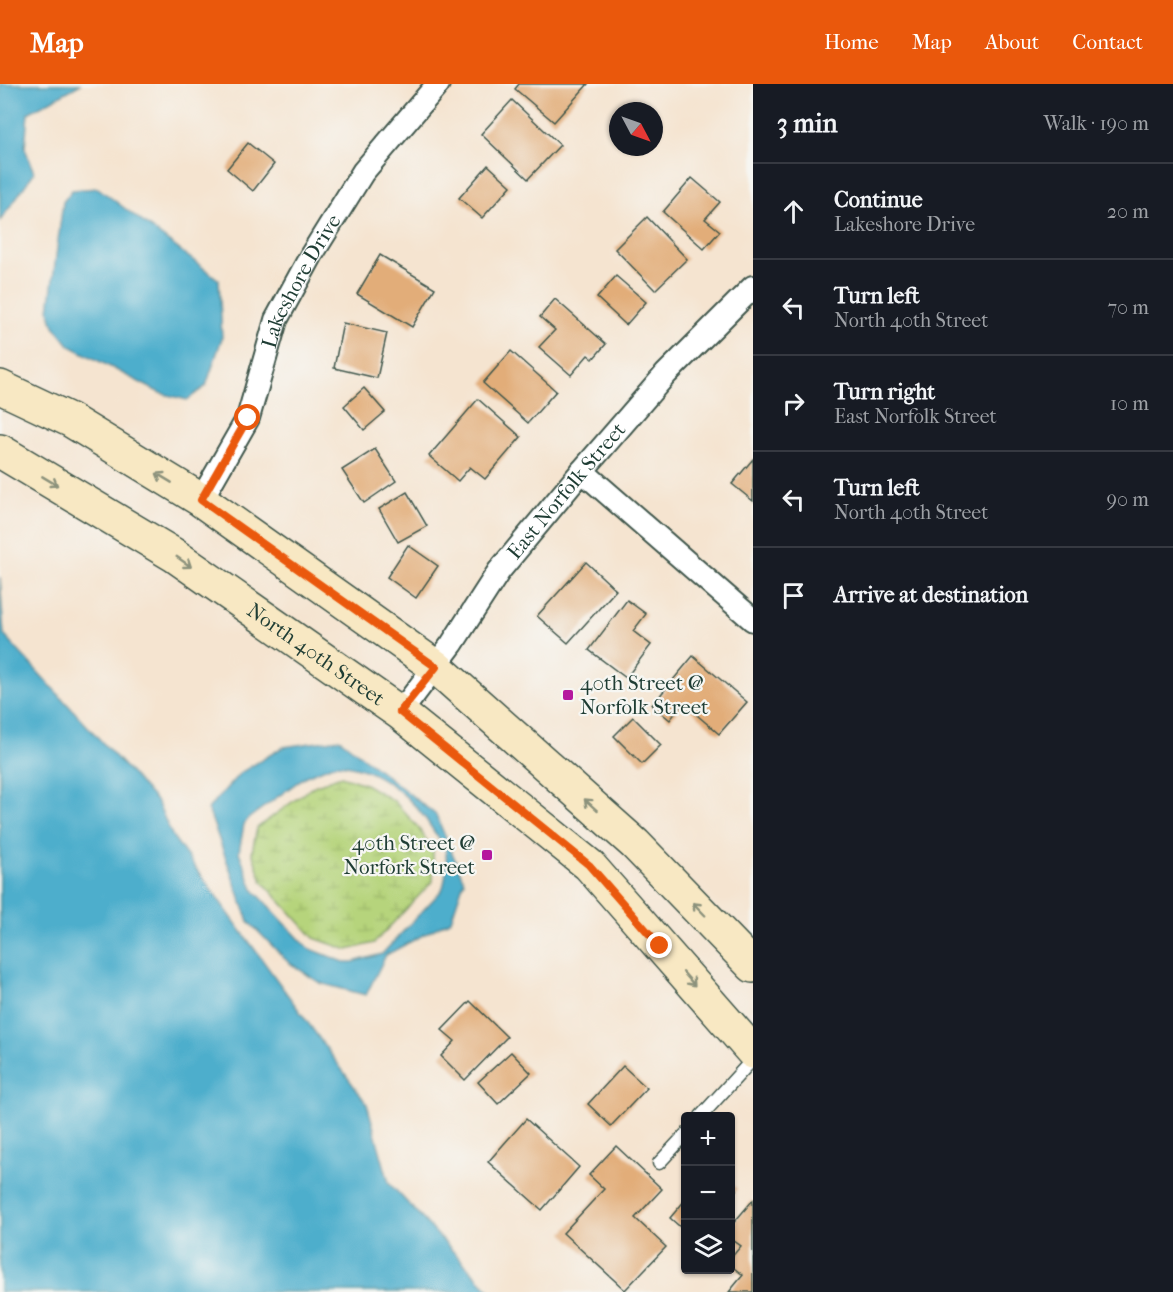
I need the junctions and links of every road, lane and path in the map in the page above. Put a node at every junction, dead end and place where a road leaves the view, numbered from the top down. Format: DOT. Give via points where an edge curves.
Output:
graph roads {
  1 [pos="438,84"];
  2 [pos="753,287"];
  3 [pos="0,387"];
  4 [pos="0,451"];
  5 [pos="582,471"];
  6 [pos="201,500"];
  7 [pos="753,620"];
  8 [pos="436,667"];
  9 [pos="400,712"];
  10 [pos="753,966"];
  11 [pos="753,1052"];
  12 [pos="753,1059"];
  13 [pos="705,1112"];
  14 [pos="681,1139"];
  15 [pos="659,1163"];
  1 -- 6 [label="street, Lakeshore Drive" via="363,172 312,254 276,320 248,418"];
  2 -- 5 [label="street, East Norfolk Street" via="666,374"];
  6 -- 3 [label="main road, one-way" via="70,420"];
  4 -- 9 [label="main road, North 40th Street, one-way" via="174,555"];
  5 -- 7 [label="street"];
  5 -- 8 [label="street, East Norfolk Street" via="500,571"];
  6 -- 8 [label="main road"];
  8 -- 9 [label="street, East Norfolk Street"];
  10 -- 8 [label="main road, one-way" via="635,844"];
  9 -- 11 [label="main road, North 40th Street, one-way" via="589,865"];
  12 -- 13 [label="lane"];
  14 -- 15 [label="lane"];
}
